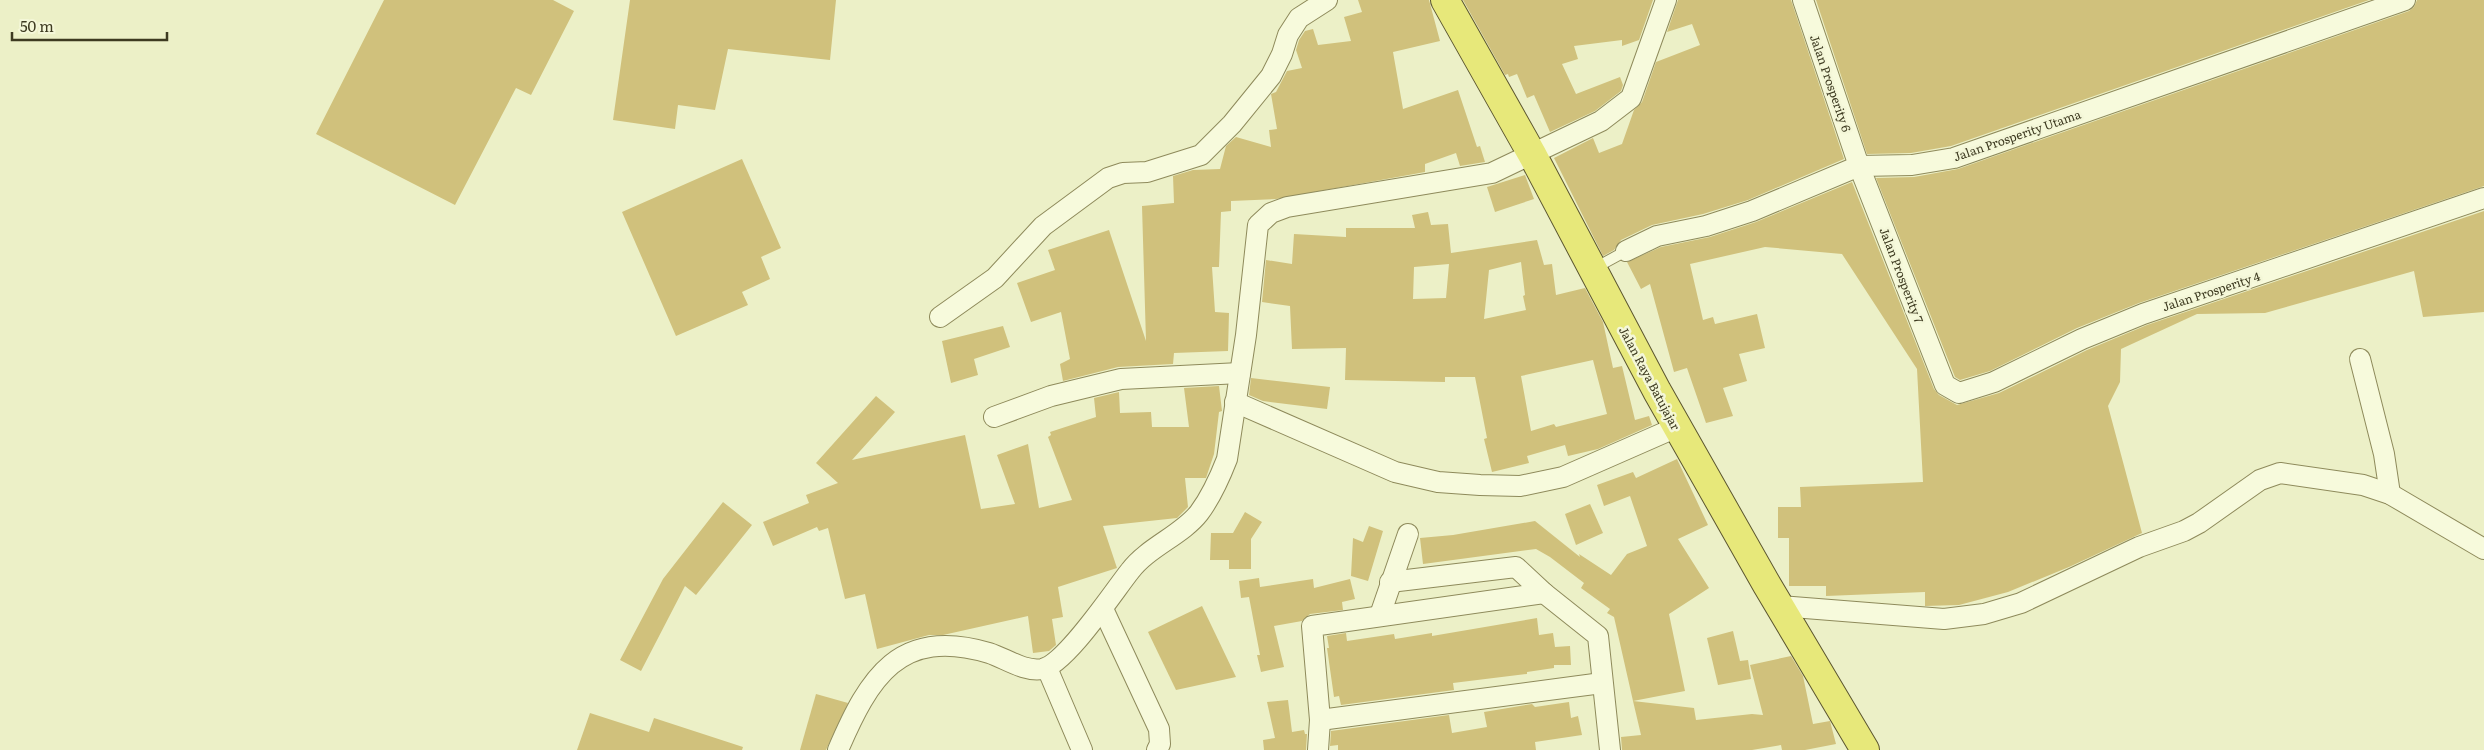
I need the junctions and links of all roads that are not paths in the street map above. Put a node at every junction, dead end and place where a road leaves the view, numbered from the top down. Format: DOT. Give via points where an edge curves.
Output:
graph roads {
  1 [pos="1327,0"];
  2 [pos="1445,0"];
  3 [pos="1666,0"];
  4 [pos="1803,0"];
  5 [pos="2405,0"];
  6 [pos="1533,156"];
  7 [pos="1859,166"];
  8 [pos="2484,198"];
  9 [pos="1626,250"];
  10 [pos="1592,269"];
  11 [pos="940,317"];
  12 [pos="2360,358"];
  13 [pos="1240,373"];
  14 [pos="1945,385"];
  15 [pos="1235,402"];
  16 [pos="994,417"];
  17 [pos="1677,427"];
  18 [pos="2390,494"];
  19 [pos="1408,534"];
  20 [pos="2484,550"];
  21 [pos="1390,582"];
  22 [pos="1544,592"];
  23 [pos="1780,606"];
  24 [pos="1103,609"];
  25 [pos="1380,615"];
  26 [pos="1046,668"];
  27 [pos="1602,683"];
  28 [pos="1320,720"];
  29 [pos="838,750"];
  30 [pos="1082,750"];
  31 [pos="1157,750"];
  32 [pos="1318,750"];
  33 [pos="1610,750"];
  34 [pos="1866,750"];
  1 -- 11 [label="street" via="1299,18 1288,35 1271,76 1232,124 1201,155 1147,172 1123,173 1108,178 1043,226 995,278"];
  2 -- 6 [label="highway, Jalan Raya Batujajar"];
  3 -- 6 [label="street" via="1630,101 1601,121"];
  4 -- 7 [label="street, Jalan Prosperity 6"];
  5 -- 7 [label="street, Jalan Prosperity Utama" via="1954,158 1912,165"];
  6 -- 10 [label="highway, Jalan Raya Batujajar"];
  6 -- 13 [label="street" via="1492,173 1287,207 1263,218 1258,225"];
  7 -- 9 [label="street, Jalan Prosperity Utama" via="1752,211 1706,226 1657,236"];
  7 -- 14 [label="street, Jalan Prosperity 7"];
  8 -- 14 [label="street, Jalan Prosperity 4" via="2143,314 2082,339 1994,382 1959,393"];
  9 -- 10 [label="lane"];
  10 -- 17 [label="highway, Jalan Raya Batujajar"];
  12 -- 18 [label="street" via="2384,454"];
  13 -- 15 [label="street"];
  13 -- 16 [label="street" via="1122,379 1051,396"];
  15 -- 17 [label="street" via="1395,472 1438,482 1480,485 1520,486 1563,477"];
  15 -- 24 [label="street" via="1227,459 1198,514 1131,569"];
  17 -- 23 [label="highway, Jalan Raya Batujajar"];
  18 -- 20 [label="street"];
  18 -- 23 [label="street" via="2363,485 2272,474 2184,531 2139,548 2021,603 1984,614 1944,619"];
  19 -- 21 [label="street"];
  21 -- 22 [label="street" via="1513,566"];
  21 -- 25 [label="street"];
  22 -- 25 [label="street"];
  22 -- 27 [label="street" via="1598,636"];
  23 -- 34 [label="highway, Jalan Raya Batujajar"];
  24 -- 26 [label="street"];
  24 -- 31 [label="street" via="1159,729"];
  25 -- 28 [label="street" via="1312,626"];
  26 -- 29 [label="street" via="1032,669 966,648 923,648 905,655 883,669 866,693"];
  26 -- 30 [label="street"];
  27 -- 28 [label="street"];
  27 -- 33 [label="street"];
  28 -- 32 [label="street"];
}
